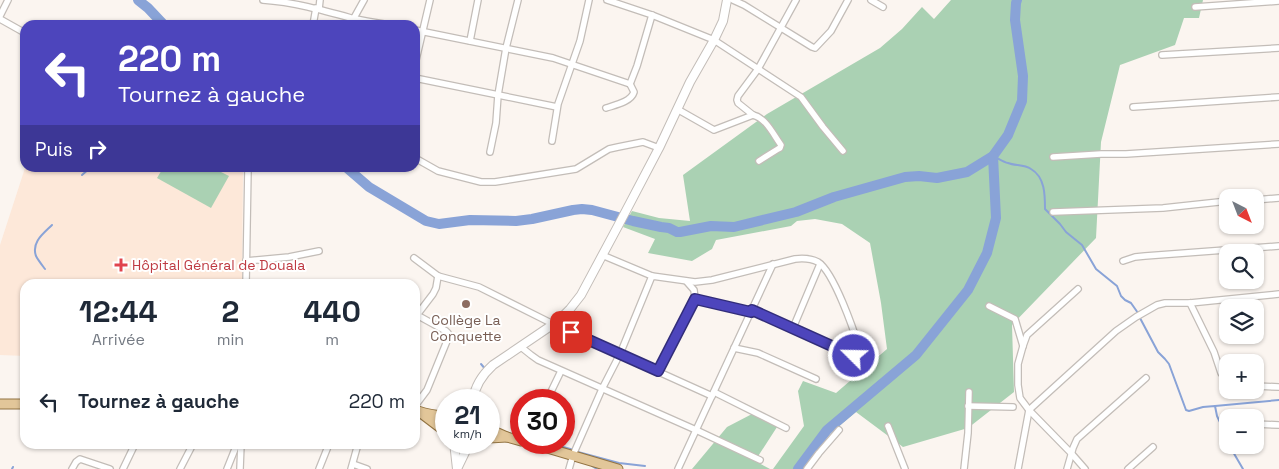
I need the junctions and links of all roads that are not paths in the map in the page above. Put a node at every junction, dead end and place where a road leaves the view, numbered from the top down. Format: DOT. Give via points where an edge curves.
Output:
graph roads {
  1 [pos="8,0"];
  2 [pos="263,0"];
  3 [pos="280,0"];
  4 [pos="320,0"];
  5 [pos="364,0"];
  6 [pos="430,0"];
  7 [pos="478,0"];
  8 [pos="518,0"];
  9 [pos="589,0"];
  10 [pos="607,0"];
  11 [pos="727,0"];
  12 [pos="733,0"];
  13 [pos="796,0"];
  14 [pos="848,0"];
  15 [pos="871,0"];
  16 [pos="1279,1"];
  17 [pos="745,3"];
  18 [pos="1195,7"];
  19 [pos="317,8"];
  20 [pos="883,8"];
  21 [pos="652,15"];
  22 [pos="0,18"];
  23 [pos="353,18"];
  24 [pos="314,20"];
  25 [pos="364,20"];
  26 [pos="781,28"];
  27 [pos="20,29"];
  28 [pos="422,31"];
  29 [pos="420,40"];
  30 [pos="714,40"];
  31 [pos="470,41"];
  32 [pos="506,48"];
  33 [pos="1279,48"];
  34 [pos="1162,55"];
  35 [pos="571,64"];
  36 [pos="758,69"];
  37 [pos="420,79"];
  38 [pos="630,84"];
  39 [pos="498,95"];
  40 [pos="1279,97"];
  41 [pos="557,107"];
  42 [pos="1133,107"];
  43 [pos="606,108"];
  44 [pos="677,109"];
  45 [pos="753,116"];
  46 [pos="552,141"];
  47 [pos="1279,144"];
  48 [pos="659,148"];
  49 [pos="843,151"];
  50 [pos="490,152"];
  51 [pos="1053,157"];
  52 [pos="420,161"];
  53 [pos="759,161"];
  54 [pos="248,172"];
  55 [pos="1279,198"];
  56 [pos="1264,199"];
  57 [pos="1219,203"];
  58 [pos="1053,212"];
  59 [pos="1279,246"];
  60 [pos="319,251"];
  61 [pos="602,255"];
  62 [pos="414,258"];
  63 [pos="246,261"];
  64 [pos="1123,262"];
  65 [pos="772,264"];
  66 [pos="820,264"];
  67 [pos="438,276"];
  68 [pos="652,276"];
  69 [pos="246,279"];
  70 [pos="687,282"];
  71 [pos="1078,289"];
  72 [pos="1279,294"];
  73 [pos="695,299"];
  74 [pos="1190,303"];
  75 [pos="989,306"];
  76 [pos="420,310"];
  77 [pos="751,311"];
  78 [pos="420,317"];
  79 [pos="556,322"];
  80 [pos="793,328"];
  81 [pos="1023,346"];
  82 [pos="521,347"];
  83 [pos="734,348"];
  84 [pos="620,354"];
  85 [pos="1219,368"];
  86 [pos="561,371"];
  87 [pos="658,371"];
  88 [pos="816,378"];
  89 [pos="1146,378"];
  90 [pos="1264,386"];
  91 [pos="1279,387"];
  92 [pos="475,389"];
  93 [pos="552,389"];
  94 [pos="602,389"];
  95 [pos="969,392"];
  96 [pos="713,394"];
  97 [pos="0,404"];
  98 [pos="20,404"];
  99 [pos="420,404"];
  100 [pos="968,406"];
  101 [pos="1013,407"];
  102 [pos="1029,410"];
  103 [pos="420,411"];
  104 [pos="420,412"];
  105 [pos="435,414"];
  106 [pos="435,424"];
  107 [pos="1264,424"];
  108 [pos="1279,425"];
  109 [pos="888,426"];
  110 [pos="786,428"];
  111 [pos="696,430"];
  112 [pos="839,430"];
  113 [pos="500,434"];
  114 [pos="500,437"];
  115 [pos="507,437"];
  116 [pos="510,438"];
  117 [pos="1152,447"];
  118 [pos="133,449"];
  119 [pos="190,449"];
  120 [pos="237,449"];
  121 [pos="239,449"];
  122 [pos="327,449"];
  123 [pos="357,449"];
  124 [pos="1071,453"];
  125 [pos="456,454"];
  126 [pos="464,454"];
  127 [pos="569,454"];
  128 [pos="573,455"];
  129 [pos="760,460"];
  130 [pos="352,467"];
  131 [pos="72,469"];
  132 [pos="110,469"];
  133 [pos="123,469"];
  134 [pos="180,469"];
  135 [pos="227,469"];
  136 [pos="240,469"];
  137 [pos="319,469"];
  138 [pos="367,469"];
  139 [pos="457,469"];
  140 [pos="569,469"];
  141 [pos="618,469"];
  142 [pos="678,469"];
  143 [pos="807,469"];
  144 [pos="905,469"];
  145 [pos="964,469"];
  146 [pos="1018,469"];
  147 [pos="1067,469"];
  148 [pos="1085,469"];
  149 [pos="1128,469"];
  1 -- 22 [label="street"];
  2 -- 3 [label="street"];
  3 -- 19 [label="street"];
  4 -- 19 [label="street"];
  5 -- 23 [label="street"];
  6 -- 28 [label="street"];
  7 -- 31 [label="street"];
  8 -- 32 [label="street"];
  9 -- 35 [label="street"];
  10 -- 21 [label="street"];
  11 -- 30 [label="main road" via="723,21"];
  12 -- 17 [label="street"];
  13 -- 26 [label="street"];
  14 -- 26 [label="street" via="831,30 815,48"];
  15 -- 20 [label="street"];
  16 -- 18 [label="street"];
  17 -- 26 [label="street"];
  19 -- 23 [label="street"];
  19 -- 24 [label="street"];
  21 -- 30 [label="street"];
  21 -- 38 [label="street"];
  22 -- 27 [label="street"];
  23 -- 25 [label="street"];
  26 -- 36 [label="street"];
  28 -- 29 [label="street"];
  28 -- 31 [label="street"];
  30 -- 36 [label="street"];
  30 -- 44 [label="main road"];
  31 -- 32 [label="street"];
  32 -- 35 [label="street"];
  32 -- 39 [label="street"];
  33 -- 34 [label="street"];
  35 -- 38 [label="street"];
  35 -- 41 [label="street"];
  36 -- 45 [label="street" via="737,100"];
  36 -- 49 [label="street" via="801,97"];
  37 -- 39 [label="street"];
  38 -- 43 [label="street" via="634,92 632,97"];
  39 -- 41 [label="street"];
  39 -- 50 [label="street"];
  40 -- 42 [label="street"];
  41 -- 46 [label="street"];
  44 -- 45 [label="street" via="714,130"];
  44 -- 48 [label="main road"];
  45 -- 53 [label="street" via="763,119 781,145"];
  47 -- 51 [label="street"];
  48 -- 52 [label="street" via="643,142 618,147 568,171 496,182 481,182 438,171"];
  48 -- 61 [label="main road"];
  54 -- 63 [label="street"];
  55 -- 56 [label="street"];
  57 -- 58 [label="street"];
  59 -- 64 [label="street" via="1144,256"];
  60 -- 63 [label="street"];
  61 -- 68 [label="street"];
  61 -- 79 [label="main road" via="576,302"];
  62 -- 67 [label="street"];
  63 -- 69 [label="street"];
  65 -- 66 [label="street" via="808,258"];
  65 -- 70 [label="street" via="712,280"];
  65 -- 77 [label="street"];
  66 -- 80 [label="street"];
  66 -- 80 [label="street" via="832,279 860,352 851,355"];
  67 -- 76 [label="street" via="433,294"];
  67 -- 79 [label="street" via="479,287"];
  68 -- 70 [label="street"];
  68 -- 84 [label="street"];
  70 -- 73 [label="street" via="694,290"];
  71 -- 81 [label="street" via="1028,335"];
  72 -- 74 [label="street"];
  73 -- 77 [label="street"];
  73 -- 87 [label="street"];
  74 -- 85 [label="street"];
  74 -- 102 [label="street" via="1157,305 1129,322"];
  75 -- 81 [label="street" via="1015,319"];
  77 -- 80 [label="street"];
  77 -- 83 [label="street"];
  78 -- 99 [label="street" via="446,331 449,336"];
  79 -- 82 [label="main road"];
  79 -- 84 [label="street"];
  81 -- 102 [label="street" via="1018,364 1018,392"];
  82 -- 86 [label="street"];
  82 -- 92 [label="main road" via="484,373"];
  83 -- 88 [label="street" via="758,353"];
  83 -- 96 [label="street"];
  84 -- 87 [label="street"];
  84 -- 94 [label="street"];
  86 -- 93 [label="street"];
  86 -- 94 [label="street"];
  87 -- 96 [label="street"];
  89 -- 124 [label="street" via="1077,439"];
  90 -- 91 [label="street"];
  94 -- 111 [label="street"];
  94 -- 128 [label="street"];
  95 -- 100 [label="street"];
  96 -- 110 [label="street"];
  96 -- 111 [label="street"];
  97 -- 98 [label="main road"];
  100 -- 101 [label="street"];
  100 -- 145 [label="street"];
  102 -- 124 [label="street"];
  102 -- 146 [label="street"];
  103 -- 105 [label="main road"];
  104 -- 106 [label="main road"];
  107 -- 108 [label="street"];
  109 -- 144 [label="street"];
  111 -- 129 [label="street"];
  111 -- 142 [label="street"];
  112 -- 143 [label="street"];
  113 -- 115 [label="main road"];
  114 -- 115 [label="main road"];
  115 -- 116 [label="main road"];
  117 -- 149 [label="street"];
  118 -- 133 [label="street"];
  119 -- 134 [label="street"];
  120 -- 135 [label="street"];
  121 -- 136 [label="street"];
  122 -- 137 [label="street"];
  123 -- 130 [label="street"];
  124 -- 147 [label="street"];
  124 -- 148 [label="street"];
  125 -- 139 [label="main road"];
  126 -- 139 [label="main road"];
  127 -- 128 [label="main road"];
  128 -- 140 [label="street"];
  128 -- 141 [label="main road"];
  130 -- 138 [label="street"];
  131 -- 132 [label="street" via="80,459"];
}
